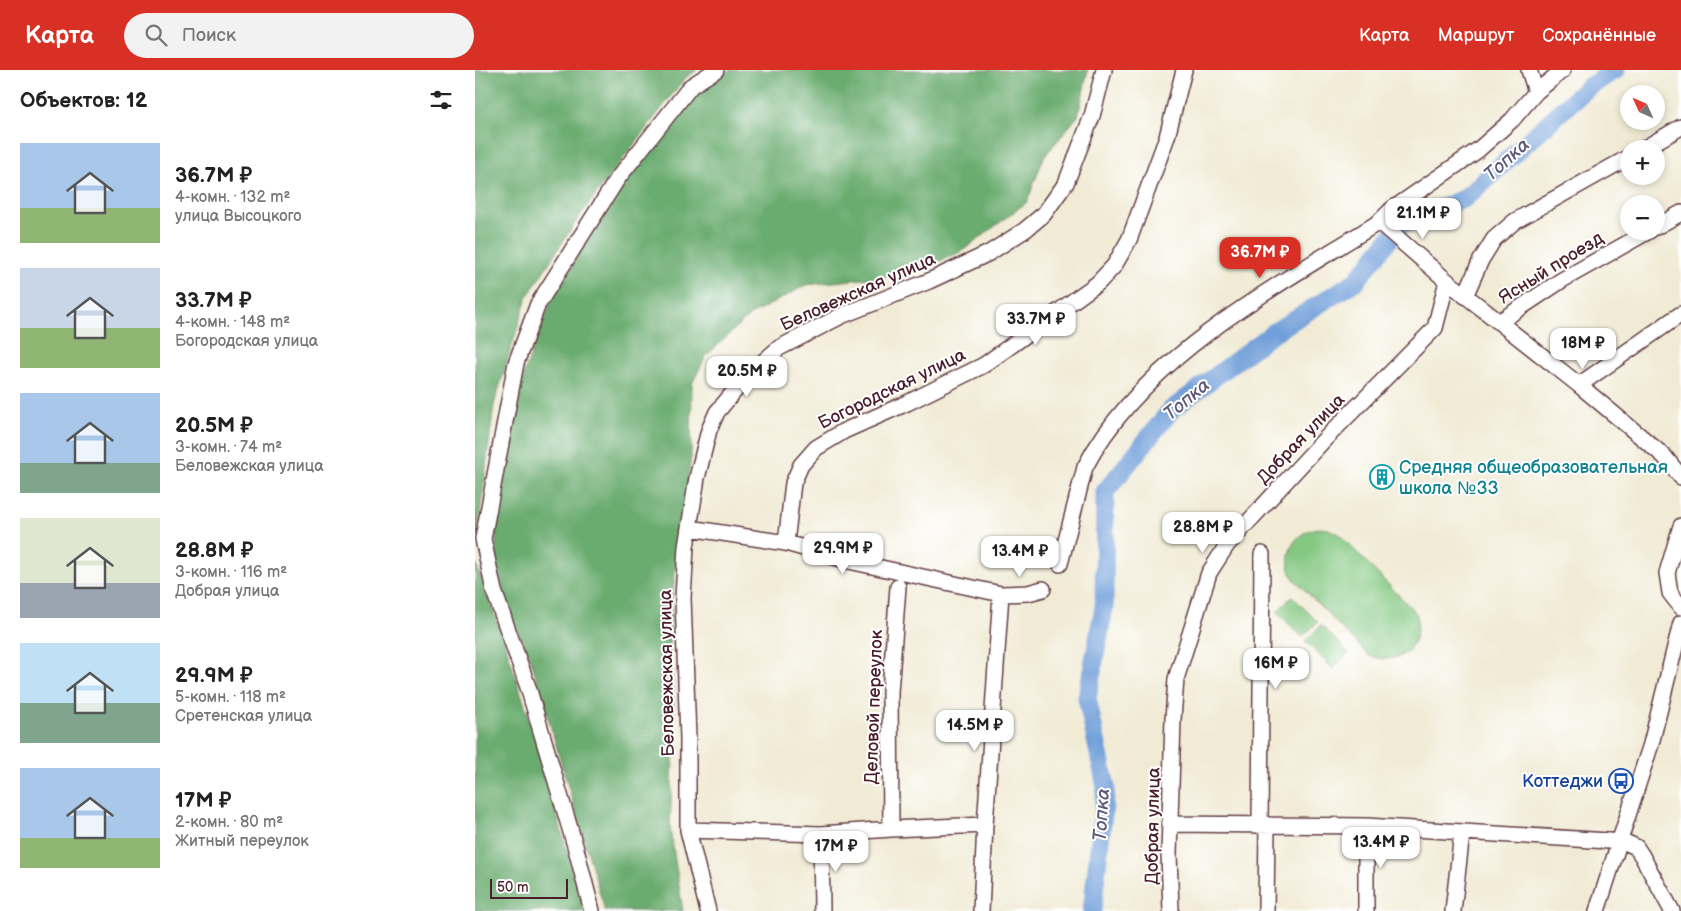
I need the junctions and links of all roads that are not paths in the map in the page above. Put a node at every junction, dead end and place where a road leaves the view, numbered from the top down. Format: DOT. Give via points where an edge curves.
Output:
graph roads {
  1 [pos="716,70"];
  2 [pos="1104,70"];
  3 [pos="1184,70"];
  4 [pos="1529,70"];
  5 [pos="1563,70"];
  6 [pos="1536,92"];
  7 [pos="1681,127"];
  8 [pos="1659,140"];
  9 [pos="1620,162"];
  10 [pos="1681,213"];
  11 [pos="1379,222"];
  12 [pos="1665,222"];
  13 [pos="1633,240"];
  14 [pos="1457,289"];
  15 [pos="1681,314"];
  16 [pos="1499,322"];
  17 [pos="1579,385"];
  18 [pos="1681,477"];
  19 [pos="1681,526"];
  20 [pos="690,528"];
  21 [pos="786,543"];
  22 [pos="1262,554"];
  23 [pos="1060,564"];
  24 [pos="898,588"];
  25 [pos="1043,589"];
  26 [pos="1001,594"];
  27 [pos="1681,607"];
  28 [pos="1681,623"];
  29 [pos="1171,824"];
  30 [pos="985,825"];
  31 [pos="1264,826"];
  32 [pos="1366,826"];
  33 [pos="891,829"];
  34 [pos="688,830"];
  35 [pos="1462,832"];
  36 [pos="821,834"];
  37 [pos="1621,842"];
  38 [pos="592,911"];
  39 [pos="708,911"];
  40 [pos="822,911"];
  41 [pos="981,911"];
  42 [pos="1171,911"];
  43 [pos="1266,911"];
  44 [pos="1366,911"];
  45 [pos="1453,911"];
  46 [pos="1597,911"];
  47 [pos="1672,911"];
  1 -- 38 [label="street" via="691,86 617,178 538,304 516,364 483,539 494,591 528,687 577,849"];
  2 -- 20 [label="street, Беловежская улица" via="1066,183 1045,214 989,253 812,330 779,348 748,375 717,412 709,430 697,478"];
  3 -- 21 [label="street, Богородская улица" via="1149,190 1129,240 1114,266 1098,283 983,364 844,431 816,448 801,466 793,483"];
  4 -- 6 [label="street"];
  5 -- 6 [label="street"];
  6 -- 11 [label="street" via="1512,120 1478,150"];
  7 -- 8 [label="street"];
  9 -- 14 [label="street, Добрая улица" via="1515,221 1494,239"];
  10 -- 12 [label="street"];
  11 -- 14 [label="street"];
  11 -- 23 [label="street" via="1229,317 1177,356 1133,400 1109,428 1085,467"];
  13 -- 16 [label="street, Ясный проезд" via="1562,280"];
  14 -- 16 [label="street"];
  14 -- 29 [label="street, Добрая улица" via="1435,328 1323,441 1227,546 1209,573 1176,679"];
  15 -- 17 [label="street"];
  16 -- 17 [label="street"];
  17 -- 18 [label="street" via="1664,456"];
  19 -- 27 [label="street" via="1667,574 1670,593"];
  20 -- 21 [label="street"];
  20 -- 34 [label="street, Беловежская улица" via="683,598"];
  21 -- 26 [label="street" via="849,561"];
  22 -- 31 [label="street"];
  24 -- 33 [label="street, Деловой переулок" via="890,692"];
  25 -- 26 [label="street"];
  26 -- 30 [label="street"];
  28 -- 37 [label="street" via="1651,744"];
  29 -- 31 [label="street"];
  29 -- 42 [label="street, Добрая улица"];
  30 -- 33 [label="street"];
  30 -- 41 [label="street"];
  31 -- 32 [label="street"];
  31 -- 43 [label="street"];
  32 -- 35 [label="street"];
  32 -- 44 [label="street"];
  33 -- 36 [label="street"];
  34 -- 36 [label="street"];
  34 -- 39 [label="street, Беловежская улица"];
  35 -- 37 [label="street"];
  35 -- 45 [label="street"];
  36 -- 40 [label="street"];
  37 -- 46 [label="street"];
  37 -- 47 [label="street" via="1636,847"];
}
